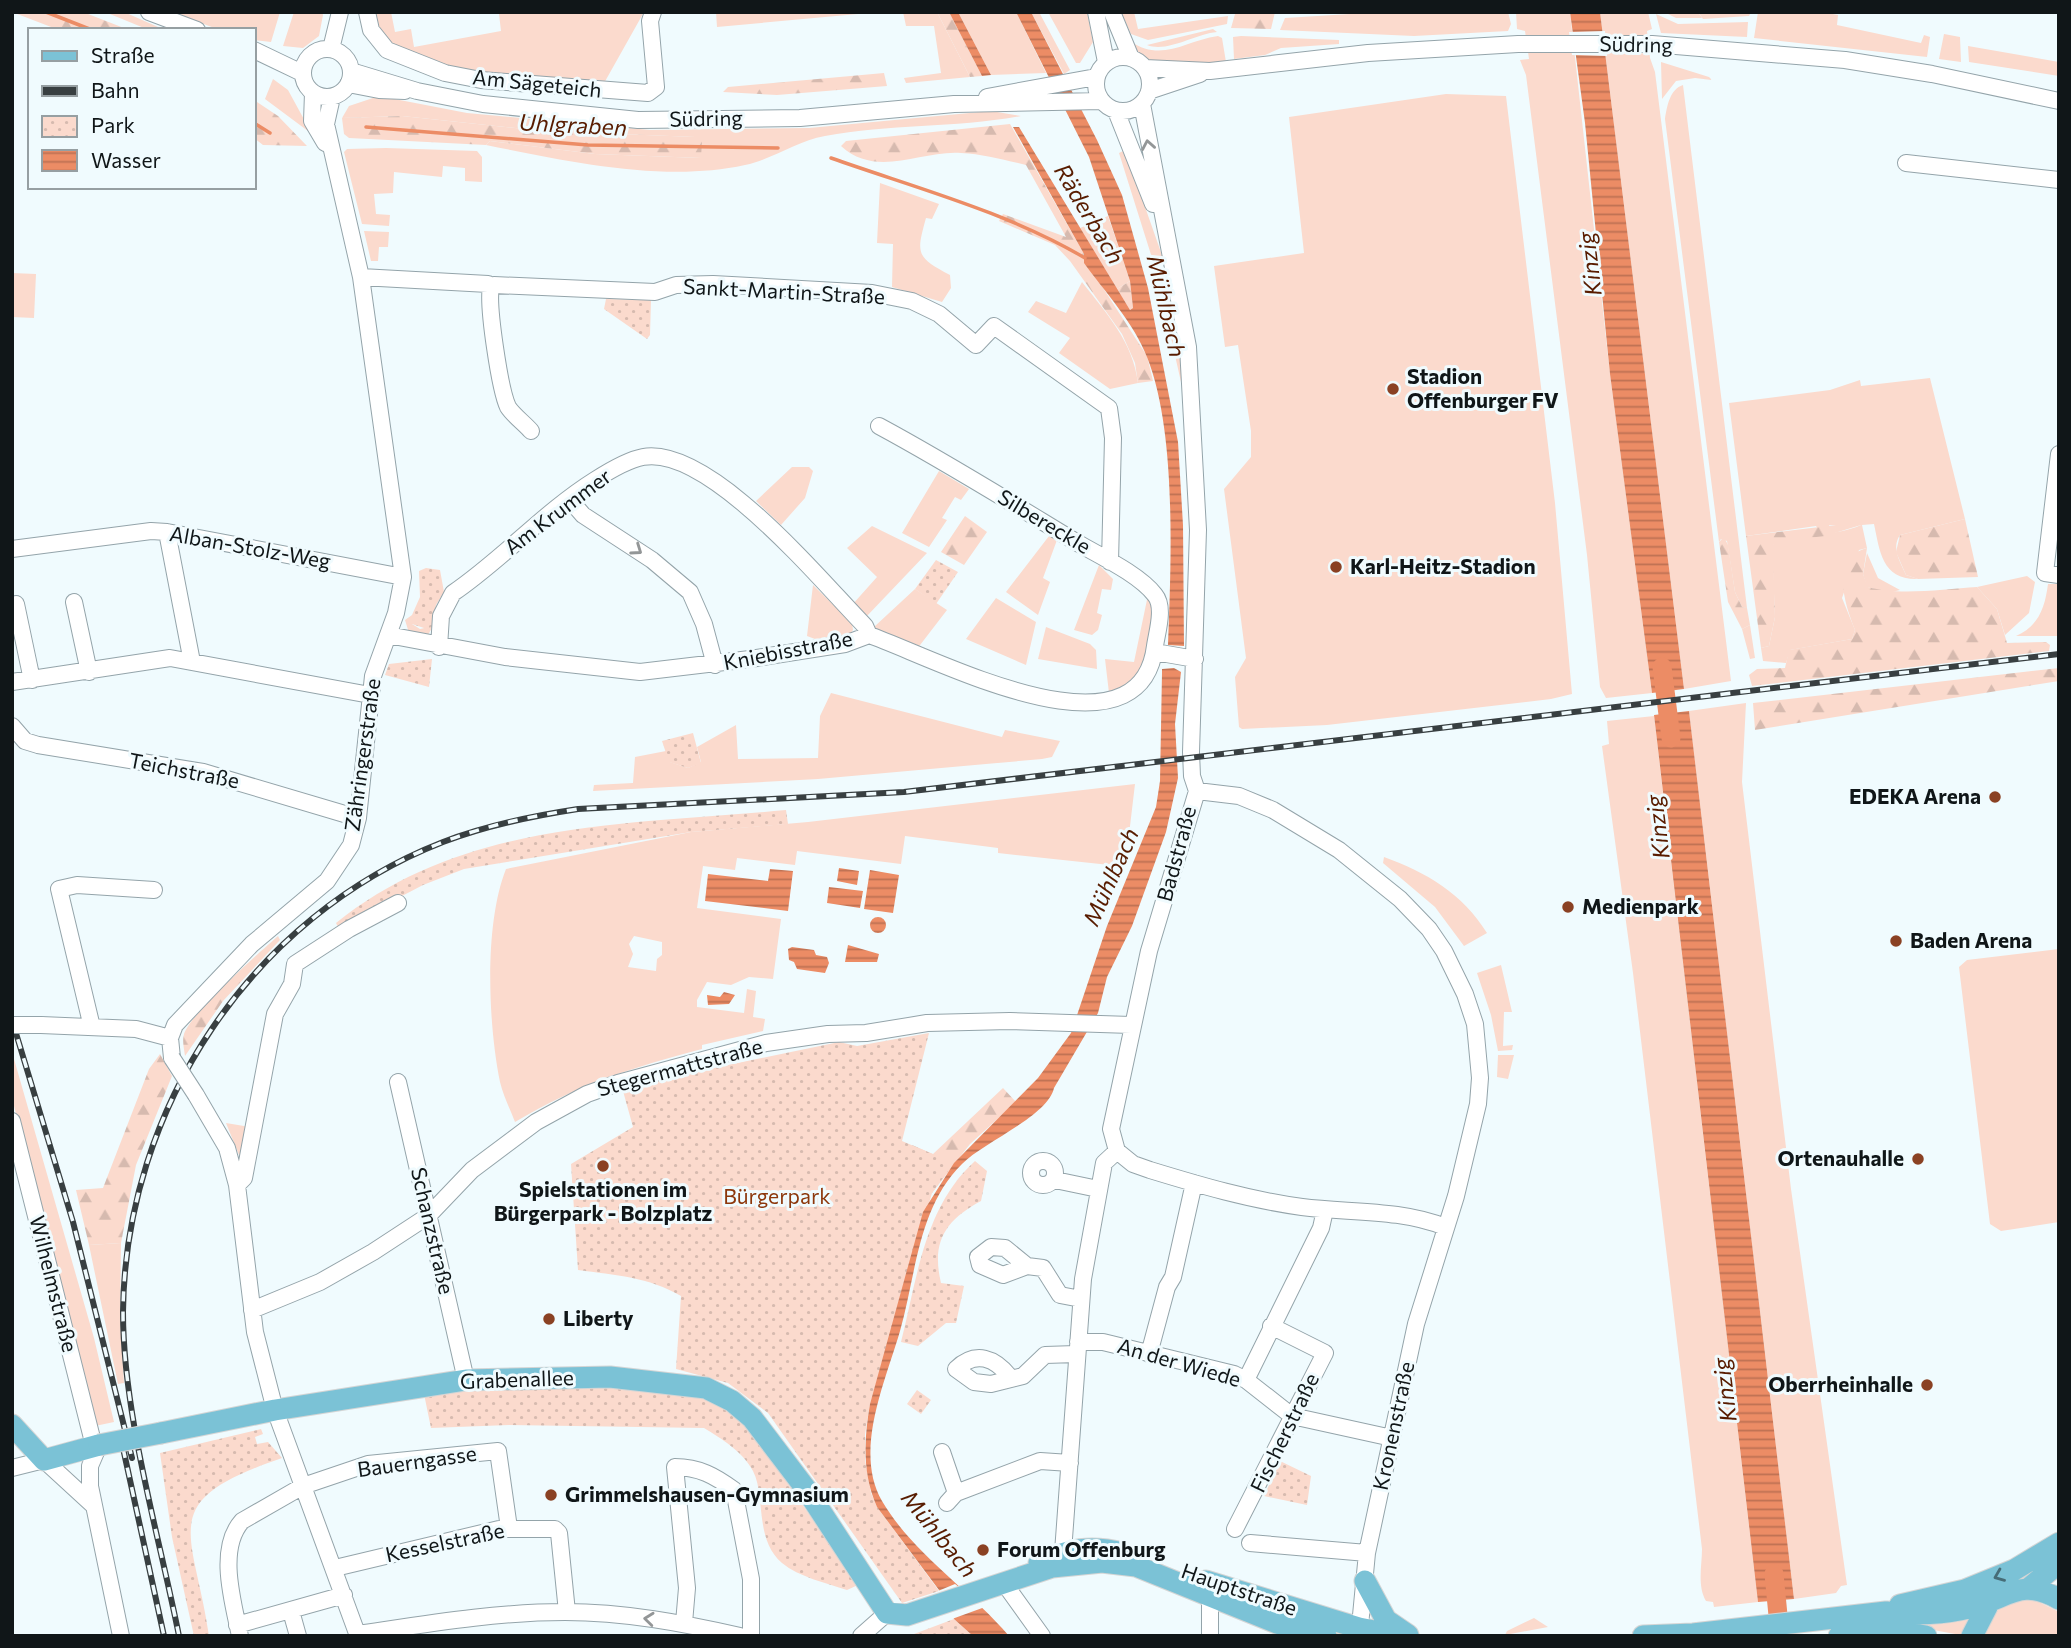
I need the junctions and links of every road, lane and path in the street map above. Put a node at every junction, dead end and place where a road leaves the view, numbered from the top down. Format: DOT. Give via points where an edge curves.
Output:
graph roads {
  1 [pos="149,12"];
  2 [pos="340,12"];
  3 [pos="368,12"];
  4 [pos="653,12"];
  5 [pos="1096,12"];
  6 [pos="1112,12"];
  7 [pos="192,28"];
  8 [pos="331,49"];
  9 [pos="256,52"];
  10 [pos="1106,62"];
  11 [pos="1138,63"];
  12 [pos="304,67"];
  13 [pos="1210,71"];
  14 [pos="1096,77"];
  15 [pos="349,78"];
  16 [pos="313,93"];
  17 [pos="332,97"];
  18 [pos="1146,97"];
  19 [pos="1094,101"];
  20 [pos="2059,101"];
  21 [pos="954,104"];
  22 [pos="1116,111"];
  23 [pos="334,161"];
  24 [pos="1906,163"];
  25 [pos="2059,180"];
  26 [pos="1166,235"];
  27 [pos="361,277"];
  28 [pos="491,285"];
  29 [pos="879,426"];
  30 [pos="531,431"];
  31 [pos="2059,454"];
  32 [pos="575,507"];
  33 [pos="167,532"];
  34 [pos="12,549"];
  35 [pos="1110,562"];
  36 [pos="2059,575"];
  37 [pos="403,577"];
  38 [pos="74,602"];
  39 [pos="16,604"];
  40 [pos="388,635"];
  41 [pos="869,635"];
  42 [pos="439,647"];
  43 [pos="1159,653"];
  44 [pos="1190,658"];
  45 [pos="192,662"];
  46 [pos="715,665"];
  47 [pos="89,672"];
  48 [pos="32,680"];
  49 [pos="12,682"];
  50 [pos="370,695"];
  51 [pos="12,726"];
  52 [pos="1197,791"];
  53 [pos="358,818"];
  54 [pos="154,890"];
  55 [pos="398,903"];
  56 [pos="12,1025"];
  57 [pos="1131,1025"];
  58 [pos="92,1027"];
  59 [pos="170,1038"];
  60 [pos="398,1082"];
  61 [pos="12,1121"];
  62 [pos="1117,1151"];
  63 [pos="1055,1180"];
  64 [pos="1194,1183"];
  65 [pos="237,1185"];
  66 [pos="1098,1189"];
  67 [pos="1325,1210"];
  68 [pos="428,1216"];
  69 [pos="1446,1227"];
  70 [pos="1027,1266"];
  71 [pos="1081,1299"];
  72 [pos="252,1310"];
  73 [pos="1271,1326"];
  74 [pos="1077,1348"];
  75 [pos="1149,1354"];
  76 [pos="1010,1377"];
  77 [pos="466,1380"];
  78 [pos="1246,1380"];
  79 [pos="275,1410"];
  80 [pos="1292,1416"];
  81 [pos="12,1425"];
  82 [pos="1392,1438"];
  83 [pos="97,1446"];
  84 [pos="942,1452"];
  85 [pos="44,1460"];
  86 [pos="1070,1463"];
  87 [pos="12,1468"];
  88 [pos="303,1486"];
  89 [pos="93,1505"];
  90 [pos="509,1528"];
  91 [pos="1235,1529"];
  92 [pos="1250,1543"];
  93 [pos="2059,1543"];
  94 [pos="1367,1553"];
  95 [pos="1058,1560"];
  96 [pos="2059,1563"];
  97 [pos="335,1569"];
  98 [pos="1365,1581"];
  99 [pos="1004,1583"];
  100 [pos="2029,1588"];
  101 [pos="344,1595"];
  102 [pos="1210,1598"];
  103 [pos="2059,1599"];
  104 [pos="1990,1601"];
  105 [pos="291,1611"];
  106 [pos="566,1612"];
  107 [pos="887,1612"];
  108 [pos="1886,1612"];
  109 [pos="684,1623"];
  110 [pos="1842,1629"];
  111 [pos="239,1630"];
  112 [pos="1359,1632"];
  113 [pos="1882,1634"];
  114 [pos="358,1635"];
  115 [pos="1652,1635"];
  116 [pos="121,1636"];
  117 [pos="298,1636"];
  118 [pos="740,1636"];
  119 [pos="751,1636"];
  120 [pos="861,1636"];
  121 [pos="1042,1636"];
  122 [pos="1210,1636"];
  123 [pos="1326,1636"];
  124 [pos="1399,1636"];
  125 [pos="1409,1636"];
  126 [pos="1926,1636"];
  127 [pos="1972,1636"];
  1 -- 7 [label="street"];
  2 -- 8 [label="street"];
  3 -- 4 [label="street, Am Sägeteich" via="371,30 387,50 445,72 481,80 648,93 656,87"];
  5 -- 10 [label="street"];
  6 -- 11 [label="street"];
  8 -- 12 [label="street" via="315,52"];
  8 -- 15 [label="street" via="346,59"];
  9 -- 12 [label="street"];
  10 -- 11 [label="street, Südring" via="1114,58"];
  10 -- 14 [label="street"];
  11 -- 13 [label="street, Südring"];
  11 -- 18 [label="street" via="1150,79"];
  12 -- 16 [label="street" via="305,85"];
  13 -- 18 [label="street, Südring"];
  13 -- 20 [label="street, Südring" via="1368,53 1518,44 1652,44 1736,49 1920,72"];
  14 -- 19 [label="street"];
  14 -- 21 [label="street, Südring"];
  15 -- 17 [label="street"];
  15 -- 21 [label="street, Südring" via="379,90 417,91 555,114 638,120 800,118"];
  16 -- 17 [label="street"];
  16 -- 23 [label="street, Zähringerstraße" via="313,121"];
  17 -- 23 [label="street, Zähringerstraße" via="326,124"];
  18 -- 22 [label="street, Südring" via="1126,111"];
  26 -- 18 [label="street, Badstraße, one-way"];
  19 -- 21 [label="street, Südring"];
  19 -- 22 [label="street"];
  22 -- 26 [label="street, Badstraße"];
  23 -- 27 [label="street, Zähringerstraße"];
  24 -- 25 [label="street"];
  26 -- 44 [label="street, Badstraße" via="1188,347 1198,530"];
  27 -- 28 [label="street, Sankt-Martin-Straße"];
  27 -- 37 [label="street, Zähringerstraße"];
  28 -- 30 [label="street" via="488,297 509,408"];
  28 -- 35 [label="street, Sankt-Martin-Straße" via="655,292 676,285 713,284 872,293 912,301 939,314 976,345 994,326 1109,408 1113,464"];
  29 -- 35 [label="street, Silbereckle"];
  31 -- 36 [label="street" via="2045,573"];
  32 -- 41 [label="street, Am Krummer" via="594,481 642,457 660,456 700,470 744,503 866,626"];
  32 -- 42 [label="street, Am Krummer" via="453,593 441,616"];
  32 -- 46 [label="street, one-way" via="690,592"];
  33 -- 34 [label="street, Alban-Stolz-Weg"];
  33 -- 37 [label="street, Alban-Stolz-Weg"];
  33 -- 45 [label="street"];
  35 -- 43 [label="street, Silbereckle" via="1158,598"];
  37 -- 40 [label="street, Zähringerstraße"];
  38 -- 47 [label="street"];
  39 -- 48 [label="street"];
  40 -- 42 [label="street, Kniebisstraße"];
  40 -- 50 [label="street, Zähringerstraße"];
  41 -- 43 [label="street, Kniebisstraße" via="1013,692 1080,701 1106,702 1140,686"];
  41 -- 46 [label="street, Kniebisstraße"];
  42 -- 46 [label="street, Kniebisstraße" via="640,672"];
  43 -- 44 [label="street"];
  44 -- 52 [label="street, Badstraße" via="1192,776"];
  45 -- 47 [label="street" via="170,658"];
  45 -- 50 [label="street"];
  47 -- 48 [label="street"];
  48 -- 49 [label="street"];
  50 -- 53 [label="street, Zähringerstraße"];
  51 -- 53 [label="street, Teichstraße" via="25,741 38,745 203,772"];
  52 -- 57 [label="street, Badstraße"];
  52 -- 69 [label="street, Kronenstraße" via="1239,796 1273,810 1339,850 1429,929 1454,969 1475,1024 1480,1078 1463,1172"];
  53 -- 59 [label="street, Zähringerstraße" via="351,845 327,881 252,944 185,1013"];
  54 -- 58 [label="street" via="77,885 59,889"];
  55 -- 65 [label="street" via="295,964 292,984 275,1014 244,1178"];
  56 -- 58 [label="street, bridge"];
  57 -- 62 [label="street, Badstraße" via="1111,1129"];
  57 -- 68 [label="street, Stegermattstraße" via="927,1023 766,1043 663,1068 587,1094 536,1122 472,1170"];
  58 -- 59 [label="street" via="136,1029"];
  59 -- 65 [label="street, bridge" via="172,1058 227,1149"];
  60 -- 68 [label="street, Schanzstraße"];
  61 -- 83 [label="street, Wilhelmstraße"];
  62 -- 64 [label="street" via="1133,1164"];
  62 -- 66 [label="street" via="1104,1163"];
  63 -- 66 [label="street"];
  64 -- 67 [label="street"];
  64 -- 75 [label="street" via="1173,1277"];
  65 -- 72 [label="street"];
  66 -- 71 [label="street"];
  67 -- 69 [label="street" via="1414,1217"];
  67 -- 73 [label="street" via="1321,1228"];
  68 -- 72 [label="street, Stegermattstraße" via="320,1282"];
  68 -- 77 [label="street, Schanzstraße"];
  69 -- 82 [label="street, Kronenstraße" via="1422,1299"];
  70 -- 71 [label="street" via="1043,1268 1060,1295"];
  71 -- 74 [label="street"];
  72 -- 79 [label="street"];
  73 -- 78 [label="street"];
  73 -- 80 [label="street, Fischerstraße" via="1325,1353"];
  74 -- 75 [label="street, An der Wiede" via="1102,1342"];
  74 -- 76 [label="street, An der Wiede" via="1045,1355 1023,1376"];
  74 -- 86 [label="street"];
  75 -- 78 [label="street, An der Wiede"];
  77 -- 79 [label="main road, Grabenallee"];
  77 -- 107 [label="main road, Grabenallee" via="610,1377 706,1388 732,1401 752,1418 806,1489"];
  78 -- 80 [label="street, An der Wiede"];
  79 -- 83 [label="main road, Grabenallee, bridge"];
  79 -- 88 [label="street"];
  80 -- 82 [label="street, An der Wiede"];
  80 -- 91 [label="street, Fischerstraße"];
  81 -- 85 [label="main road"];
  82 -- 94 [label="street, Kronenstraße"];
  83 -- 85 [label="main road, Grabenallee"];
  83 -- 89 [label="street, Wilhelmstraße" via="90,1473"];
  84 -- 86 [label="street" via="952,1498 1040,1461"];
  85 -- 87 [label="street"];
  85 -- 89 [label="street"];
  86 -- 95 [label="street"];
  88 -- 90 [label="street, Bauerngasse" via="368,1464 498,1451"];
  88 -- 97 [label="street"];
  88 -- 111 [label="street" via="235,1529 228,1554"];
  89 -- 116 [label="street, Wilhelmstraße"];
  90 -- 97 [label="street, Kesselstraße"];
  90 -- 106 [label="street, Kesselstraße" via="558,1531"];
  92 -- 94 [label="street"];
  93 -- 108 [label="main road, one-way" via="2014,1570 1965,1590"];
  94 -- 98 [label="street, Kronenstraße"];
  95 -- 99 [label="main road, Hauptstraße"];
  95 -- 102 [label="main road, Hauptstraße" via="1136,1566"];
  95 -- 112 [label="main road, Hauptstraße" via="1082,1548 1103,1549 1160,1563"];
  96 -- 100 [label="main road"];
  97 -- 101 [label="street"];
  98 -- 112 [label="street, Kronenstraße"];
  98 -- 125 [label="main road" via="1386,1620"];
  99 -- 107 [label="main road, Hauptstraße" via="907,1615"];
  99 -- 121 [label="street"];
  100 -- 103 [label="main road"];
  100 -- 104 [label="main road"];
  101 -- 105 [label="street"];
  101 -- 114 [label="street"];
  102 -- 122 [label="street"];
  102 -- 123 [label="main road, Hauptstraße"];
  104 -- 108 [label="main road" via="1961,1610"];
  104 -- 127 [label="main road"];
  105 -- 111 [label="street"];
  105 -- 117 [label="street"];
  109 -- 106 [label="street, one-way"];
  106 -- 114 [label="street" via="440,1622"];
  107 -- 120 [label="street"];
  108 -- 110 [label="main road"];
  109 -- 118 [label="street"];
  109 -- 119 [label="street" via="687,1588 675,1467 692,1467 734,1490 751,1579"];
  110 -- 113 [label="main road"];
  110 -- 115 [label="main road"];
  112 -- 124 [label="main road, Hauptstraße"];
  113 -- 126 [label="main road"];
}
